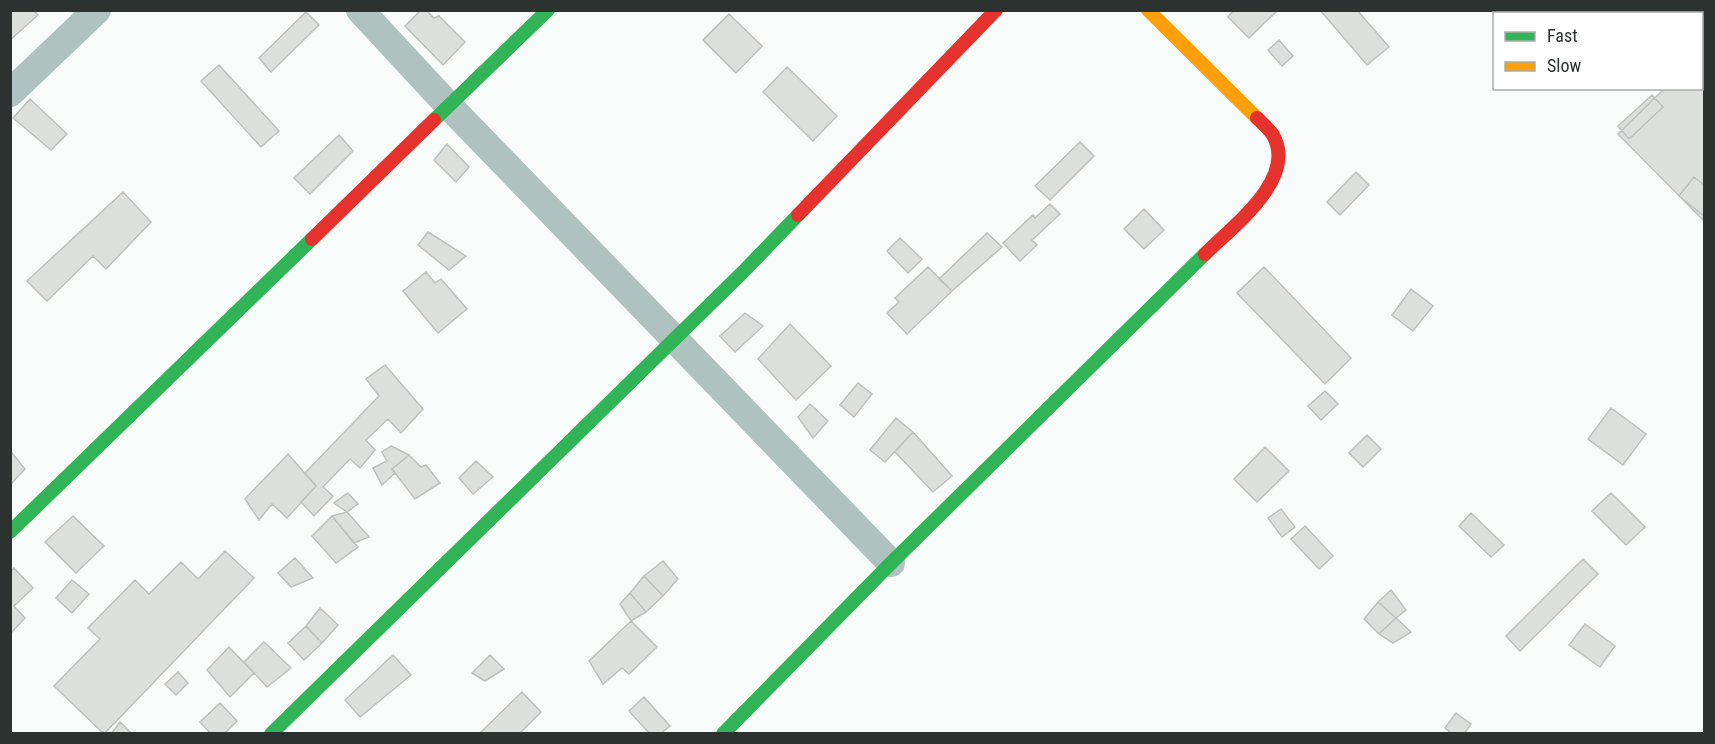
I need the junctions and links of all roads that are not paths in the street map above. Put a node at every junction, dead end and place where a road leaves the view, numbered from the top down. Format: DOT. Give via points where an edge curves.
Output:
graph roads {
  1 [pos="97,10"];
  2 [pos="360,10"];
  3 [pos="548,10"];
  4 [pos="996,10"];
  5 [pos="1148,10"];
  6 [pos="10,93"];
  7 [pos="449,106"];
  8 [pos="675,339"];
  9 [pos="10,532"];
  10 [pos="891,563"];
  11 [pos="271,734"];
  12 [pos="723,734"];
  1 -- 6 [label="street"];
  2 -- 7 [label="street"];
  3 -- 7 [label="street"];
  4 -- 8 [label="street"];
  5 -- 10 [label="street" via="1272,133 1280,151 1277,173 1257,203"];
  7 -- 8 [label="street"];
  7 -- 9 [label="street"];
  8 -- 10 [label="street"];
  8 -- 11 [label="street"];
  10 -- 12 [label="street"];
}
